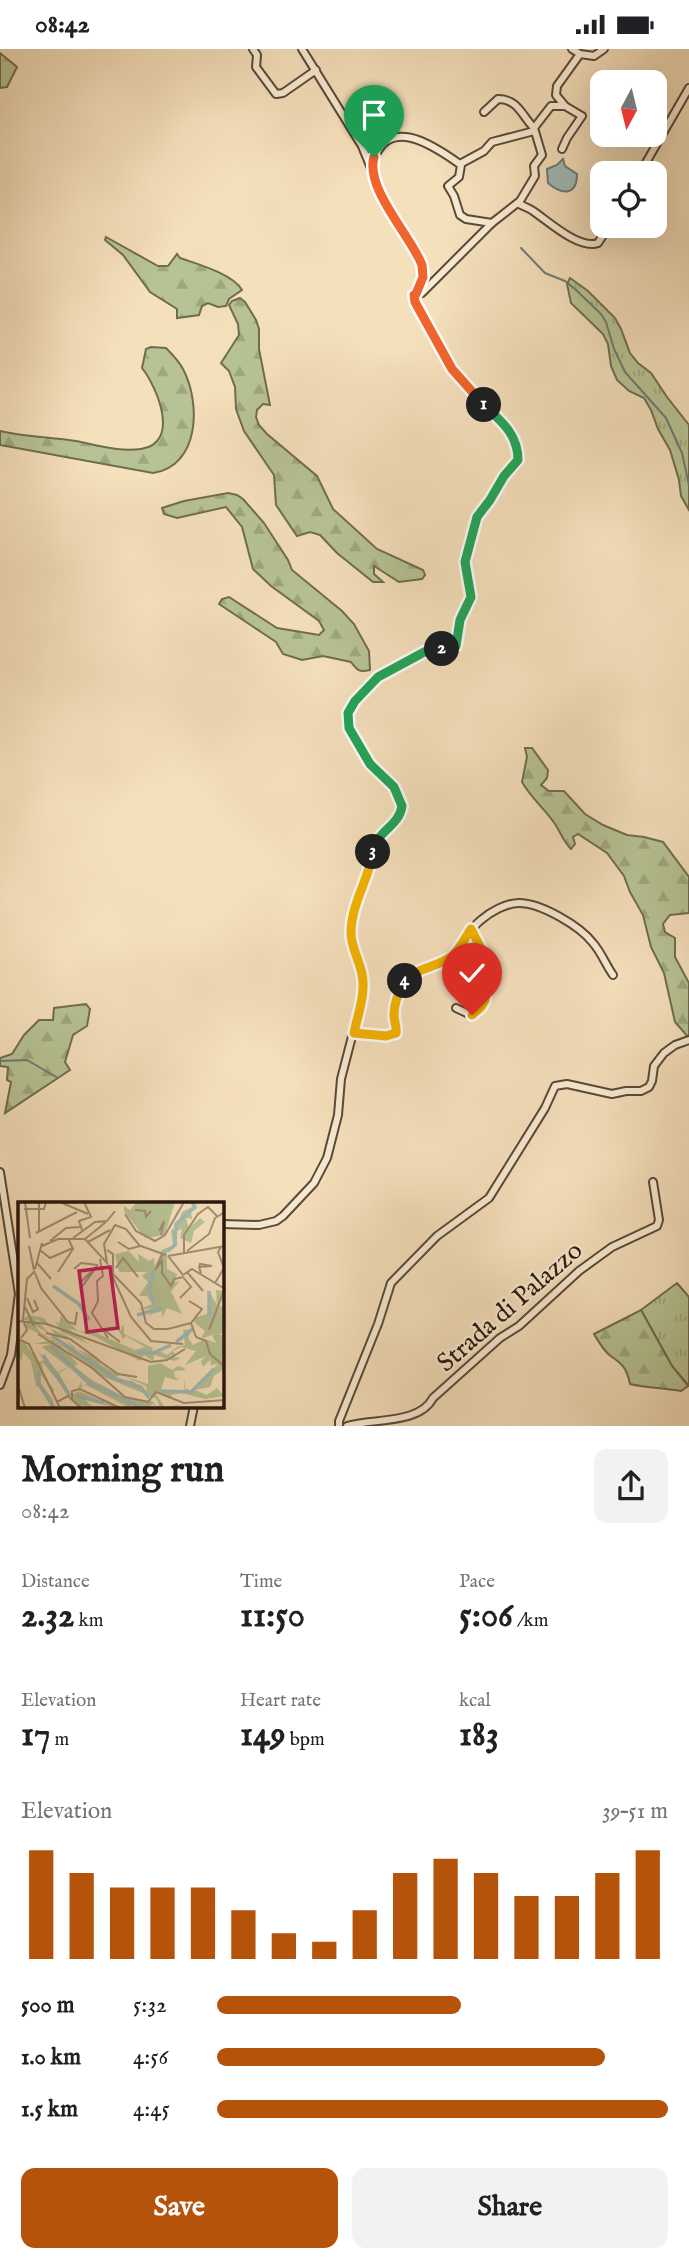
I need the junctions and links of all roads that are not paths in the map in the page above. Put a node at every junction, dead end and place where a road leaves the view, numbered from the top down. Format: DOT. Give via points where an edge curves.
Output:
graph roads {
  1 [pos="253,49"];
  2 [pos="302,49"];
  3 [pos="572,49"];
  4 [pos="604,49"];
  5 [pos="580,54"];
  6 [pos="316,71"];
  7 [pos="689,89"];
  8 [pos="565,106"];
  9 [pos="484,112"];
  10 [pos="378,119"];
  11 [pos="534,130"];
  12 [pos="392,137"];
  13 [pos="562,149"];
  14 [pos="647,161"];
  15 [pos="460,164"];
  16 [pos="372,166"];
  17 [pos="518,203"];
  18 [pos="492,223"];
  19 [pos="601,238"];
  20 [pos="416,294"];
  21 [pos="471,929"];
  22 [pos="613,975"];
  23 [pos="456,1008"];
  24 [pos="354,1033"];
  25 [pos="689,1041"];
  26 [pos="0,1172"];
  27 [pos="653,1182"];
  28 [pos="224,1224"];
  29 [pos="18,1291"];
  30 [pos="18,1305"];
  31 [pos="0,1385"];
  32 [pos="194,1408"];
  33 [pos="190,1426"];
  34 [pos="339,1426"];
  35 [pos="347,1426"];
  1 -- 6 [label="street" via="256,67 276,94"];
  2 -- 6 [label="street"];
  3 -- 5 [label="street"];
  4 -- 5 [label="street" via="594,56"];
  5 -- 8 [label="street" via="557,86 556,95"];
  6 -- 16 [label="street"];
  7 -- 14 [label="street"];
  8 -- 11 [label="street" via="551,106"];
  8 -- 13 [label="street" via="582,116"];
  9 -- 11 [label="street" via="498,99 508,99"];
  10 -- 12 [label="street"];
  11 -- 15 [label="street" via="492,142"];
  11 -- 17 [label="street" via="542,155 534,166 535,177"];
  12 -- 15 [label="street" via="438,148"];
  12 -- 16 [label="street" via="380,146"];
  15 -- 18 [label="street" via="460,177 448,186 459,213 466,219"];
  16 -- 20 [label="street" via="386,205 421,263 423,277"];
  17 -- 18 [label="street"];
  17 -- 19 [label="street" via="588,244"];
  18 -- 20 [label="street"];
  20 -- 24 [label="street" via="415,302 447,362 510,431 518,457 477,517 465,562 471,597 460,620 456,646 430,649 392,668 368,686 348,713 349,728 370,764 394,787 402,806 398,818 376,842 355,908 351,937 363,985"];
  21 -- 22 [label="street" via="510,904 532,905 589,938"];
  21 -- 23 [label="street" via="489,964 485,1000 472,1015"];
  21 -- 24 [label="street" via="450,958 407,979 395,1008 396,1033"];
  24 -- 28 [label="street" via="341,1079 332,1143 314,1183 275,1221 252,1226"];
  25 -- 34 [label="street" via="664,1053 654,1066 652,1081 641,1091 612,1094 567,1084 555,1086 489,1198 424,1247 391,1283"];
  26 -- 29 [label="street"];
  27 -- 35 [label="street, Strada di Palazzo" via="656,1227 612,1247 579,1271 424,1408"];
  30 -- 31 [label="street" via="11,1355"];
  32 -- 33 [label="street"];
}
